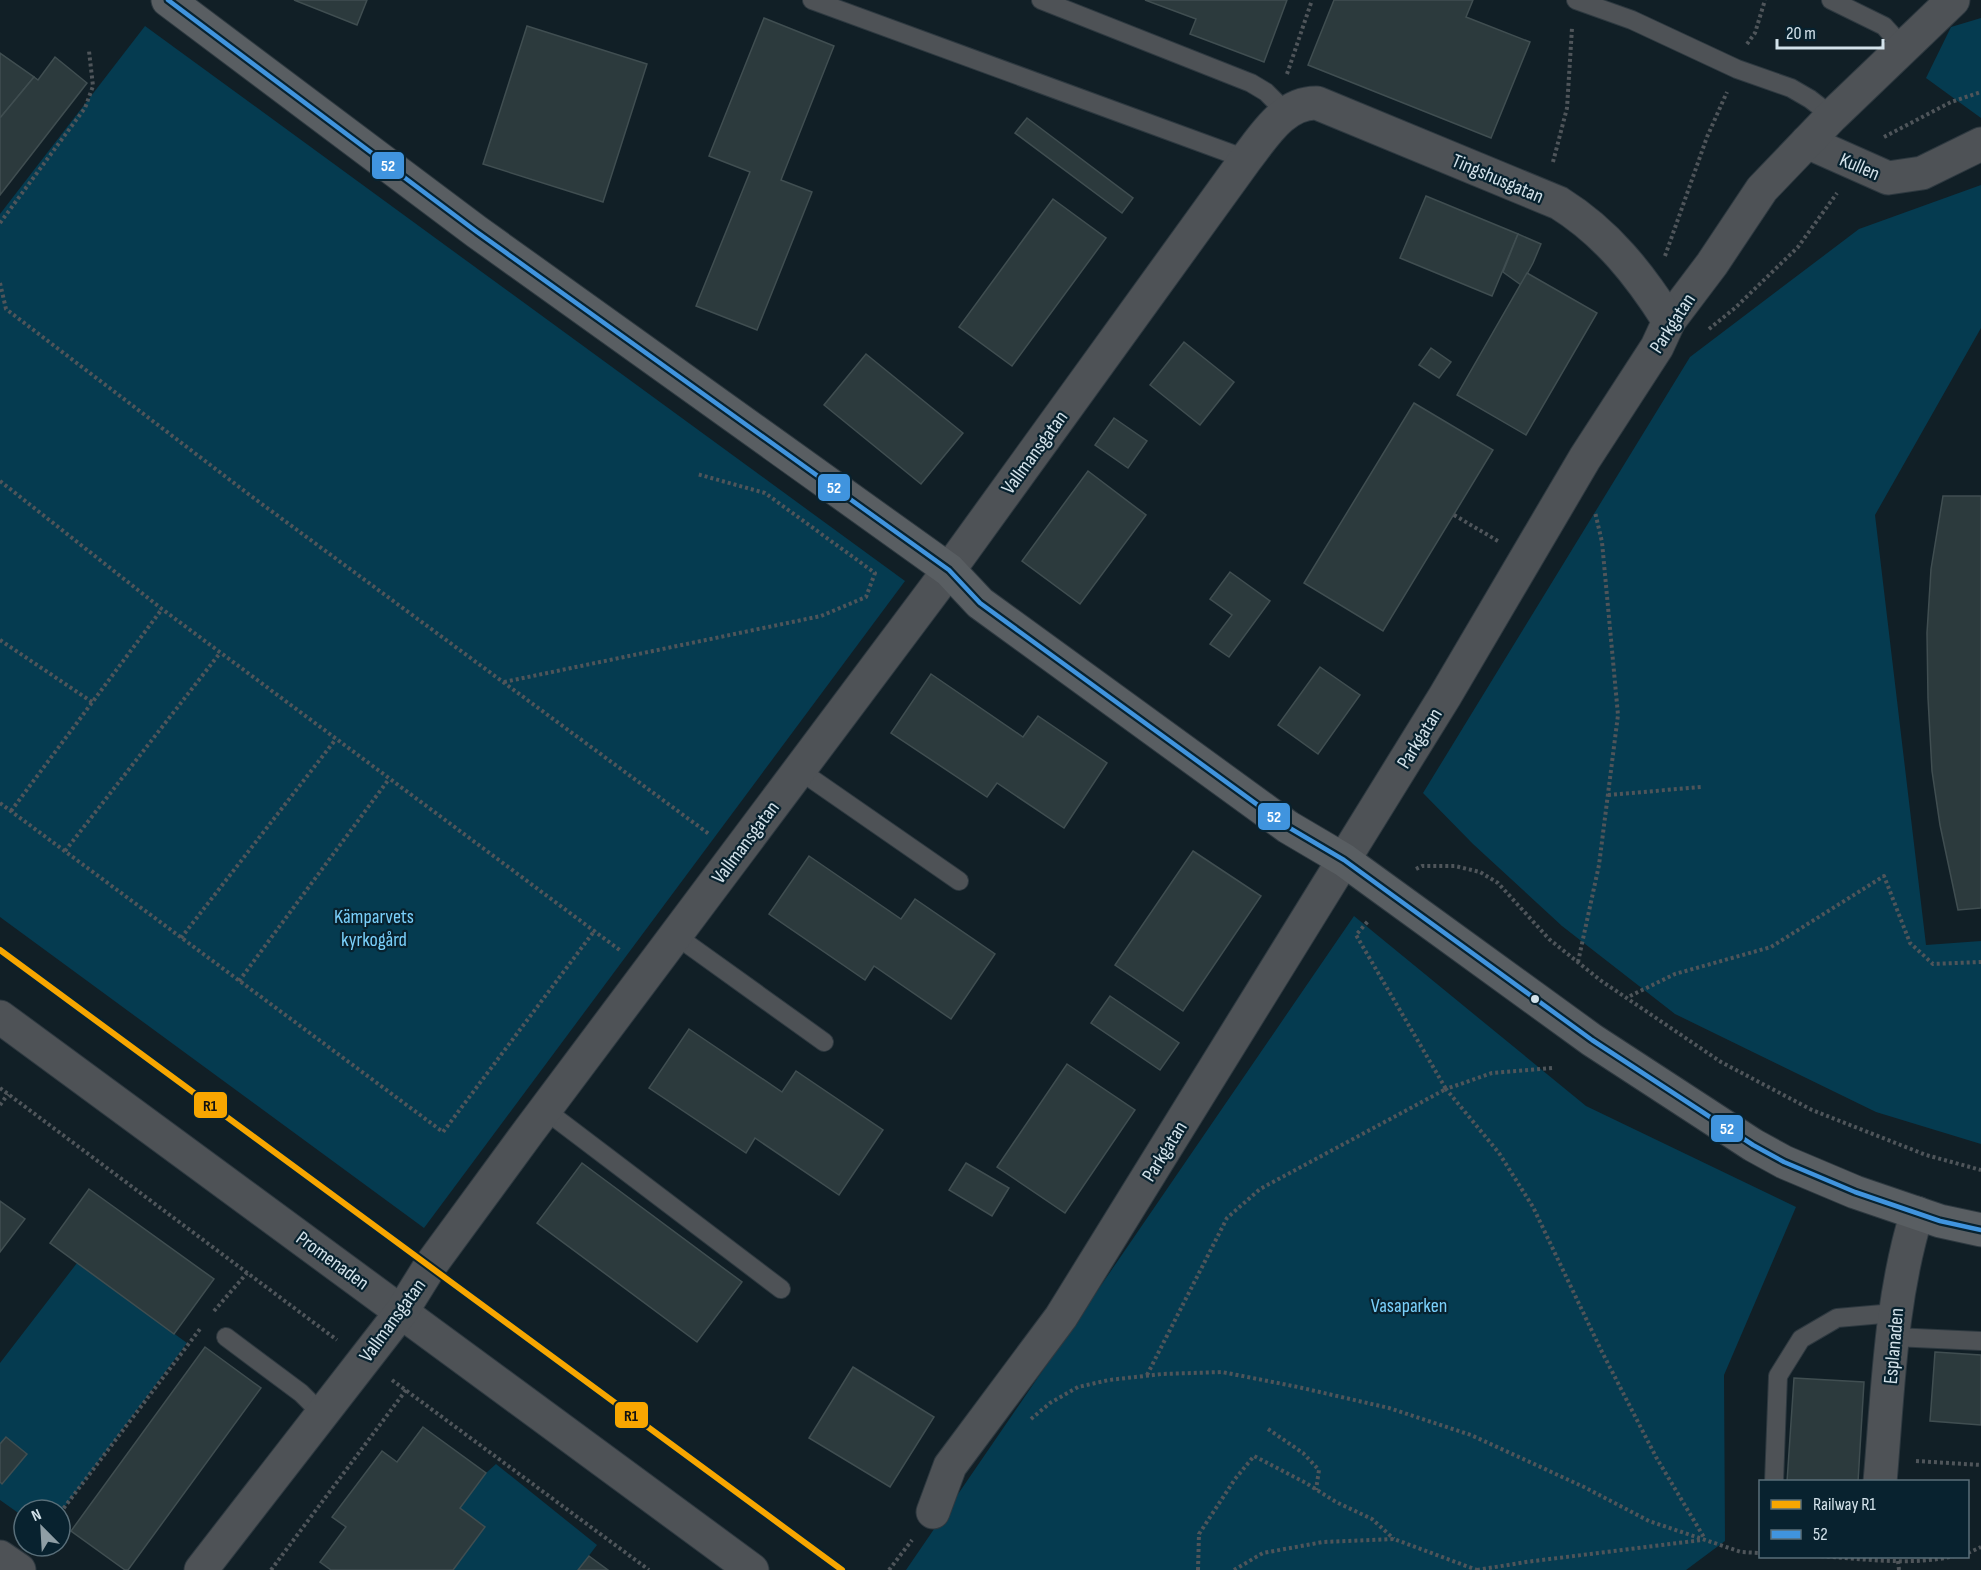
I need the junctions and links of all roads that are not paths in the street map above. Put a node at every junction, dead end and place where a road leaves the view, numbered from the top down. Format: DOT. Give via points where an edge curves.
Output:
graph roads {
  1 [pos="168,0"];
  2 [pos="812,0"];
  3 [pos="1041,0"];
  4 [pos="1576,0"];
  5 [pos="1831,0"];
  6 [pos="1953,0"];
  7 [pos="1903,47"];
  8 [pos="1282,108"];
  9 [pos="1832,116"];
  10 [pos="1807,142"];
  11 [pos="1981,144"];
  12 [pos="1246,159"];
  13 [pos="1669,321"];
  14 [pos="949,570"];
  15 [pos="799,770"];
  16 [pos="1344,860"];
  17 [pos="959,881"];
  18 [pos="675,935"];
  19 [pos="0,1017"];
  20 [pos="824,1042"];
  21 [pos="545,1110"];
  22 [pos="1917,1213"];
  23 [pos="1981,1230"];
  24 [pos="781,1289"];
  25 [pos="402,1311"];
  26 [pos="1894,1325"];
  27 [pos="226,1337"];
  28 [pos="1981,1341"];
  29 [pos="322,1414"];
  30 [pos="1881,1471"];
  31 [pos="1774,1480"];
  32 [pos="933,1512"];
  33 [pos="0,1557"];
  34 [pos="19,1570"];
  35 [pos="201,1570"];
  36 [pos="752,1570"];
  1 -- 14 [label="street" via="477,232"];
  2 -- 12 [label="lane"];
  3 -- 8 [label="lane" via="1251,83"];
  4 -- 9 [label="lane" via="1791,88"];
  5 -- 7 [label="lane" via="1884,26"];
  6 -- 7 [label="street, Parkgatan"];
  7 -- 9 [label="street, Parkgatan"];
  8 -- 12 [label="street, Vallmansgatan"];
  8 -- 13 [label="street, Tingshusgatan" via="1317,103 1559,203 1602,234 1652,294"];
  9 -- 10 [label="street, Parkgatan"];
  10 -- 11 [label="street, Kullen" via="1888,178 1922,173"];
  10 -- 13 [label="street, Parkgatan" via="1762,189"];
  12 -- 14 [label="street, Vallmansgatan"];
  13 -- 16 [label="street, Parkgatan" via="1657,347 1585,458 1468,659"];
  14 -- 15 [label="street, Vallmansgatan"];
  14 -- 16 [label="street" via="980,603 1288,826"];
  15 -- 17 [label="lane"];
  15 -- 18 [label="street, Vallmansgatan"];
  16 -- 22 [label="street" via="1402,884 1592,1040 1753,1145 1855,1192"];
  16 -- 32 [label="street, Parkgatan" via="1061,1317 950,1466"];
  18 -- 20 [label="lane"];
  18 -- 21 [label="street, Vallmansgatan"];
  19 -- 25 [label="street, Promenaden"];
  21 -- 24 [label="lane"];
  21 -- 25 [label="street, Vallmansgatan" via="430,1266"];
  22 -- 23 [label="street"];
  22 -- 26 [label="street, Esplanaden"];
  25 -- 29 [label="street, Vallmansgatan"];
  25 -- 36 [label="street, Promenaden"];
  26 -- 28 [label="lane"];
  26 -- 30 [label="street, Esplanaden"];
  26 -- 31 [label="lane" via="1837,1318 1801,1339 1778,1376"];
  27 -- 29 [label="lane" via="301,1393"];
  29 -- 35 [label="street, Vallmansgatan"];
  33 -- 34 [label="street"];
}
